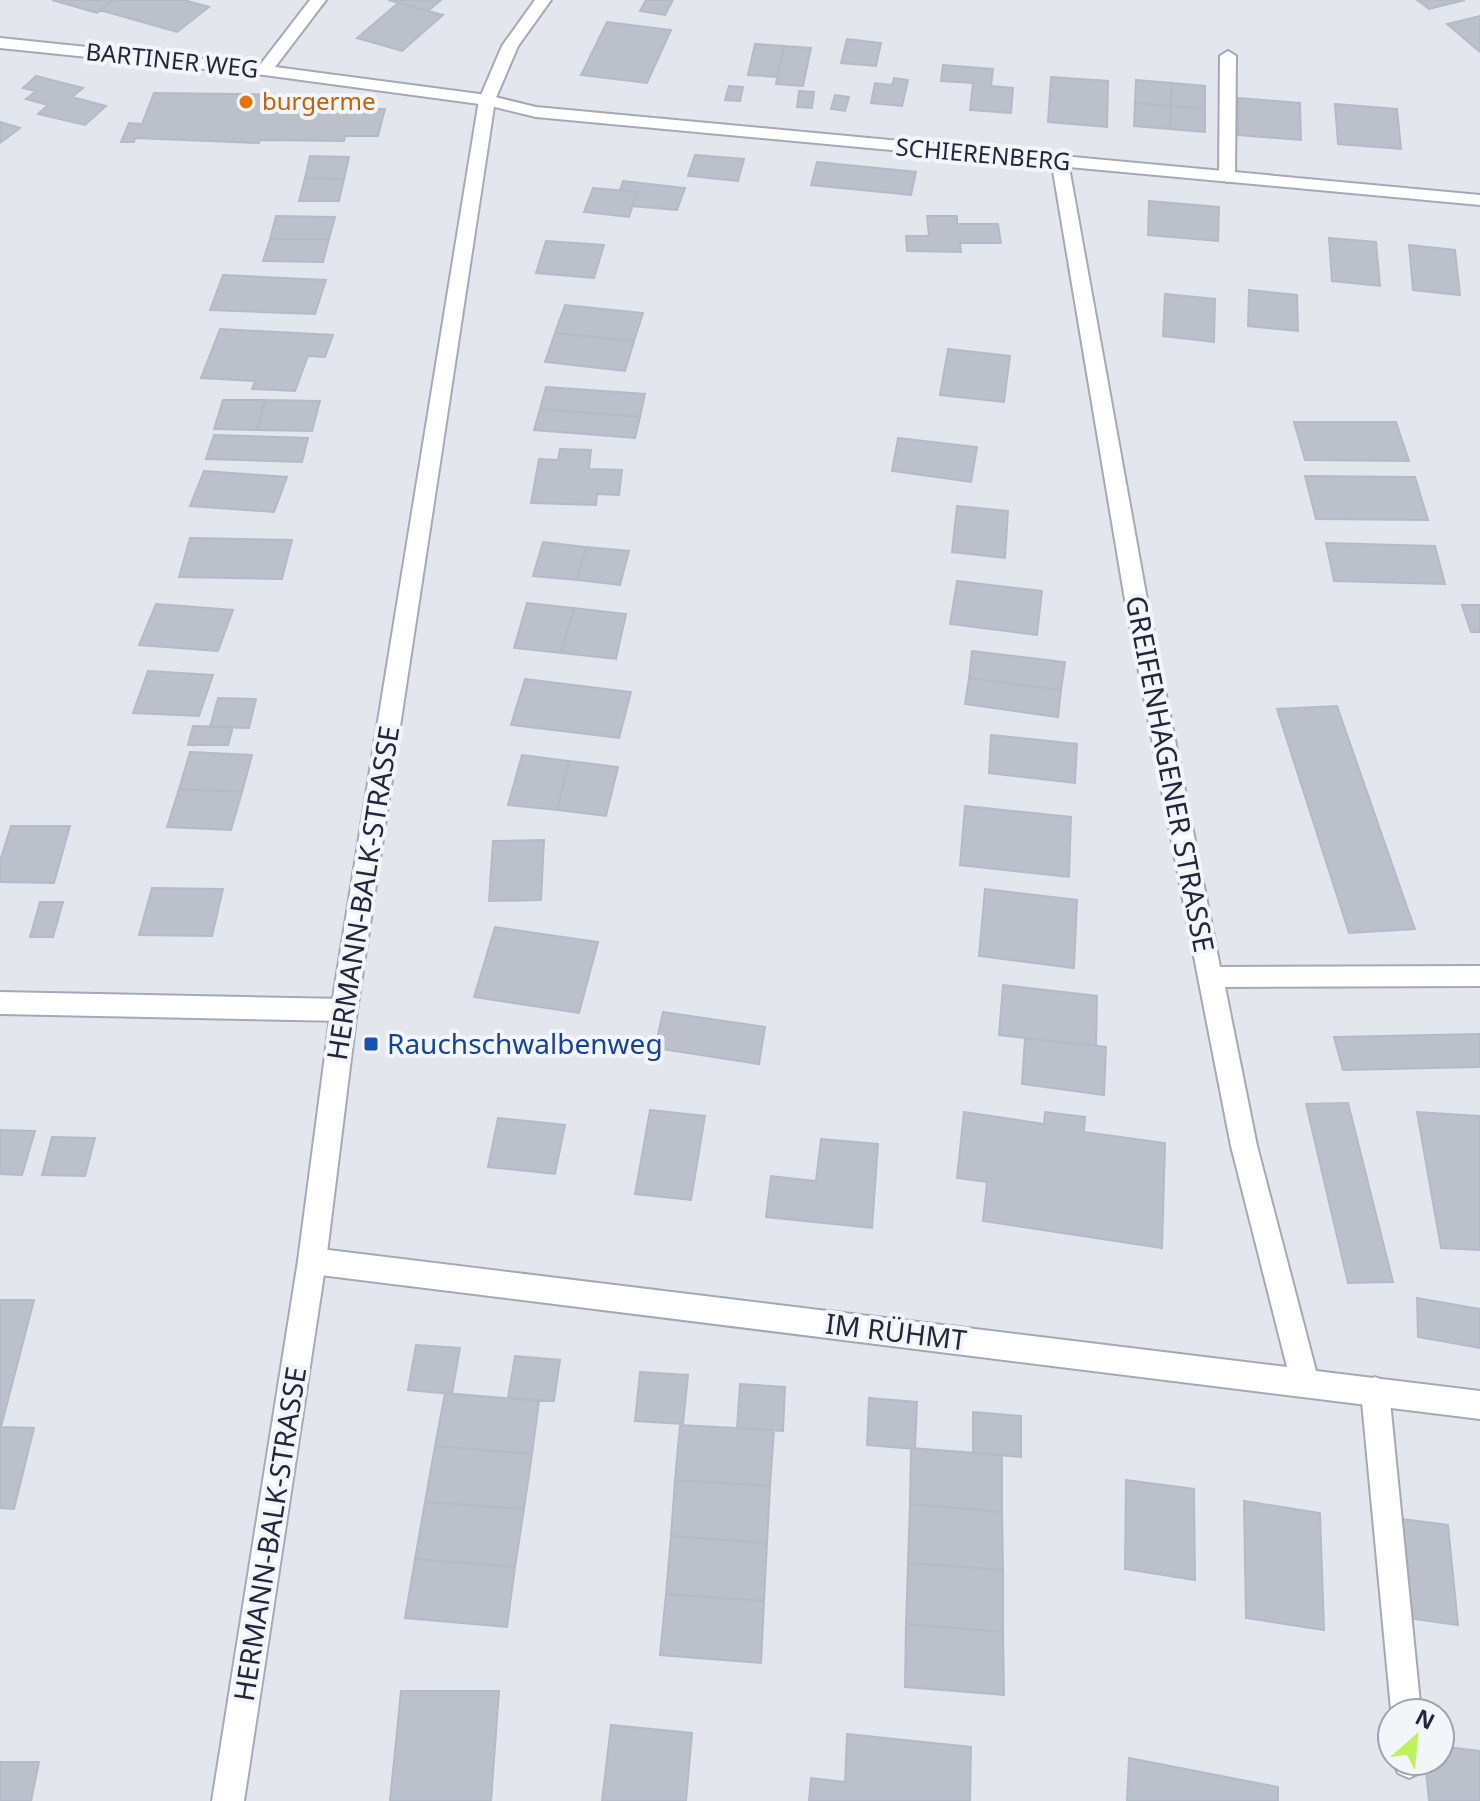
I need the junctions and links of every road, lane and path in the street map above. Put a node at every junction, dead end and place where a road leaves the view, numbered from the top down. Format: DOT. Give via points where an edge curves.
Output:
graph roads {
  1 [pos="318,0"];
  2 [pos="543,0"];
  3 [pos="0,43"];
  4 [pos="1228,56"];
  5 [pos="264,70"];
  6 [pos="487,100"];
  7 [pos="1060,162"];
  8 [pos="1227,177"];
  9 [pos="1480,200"];
  10 [pos="1480,976"];
  11 [pos="1210,977"];
  12 [pos="0,1003"];
  13 [pos="344,1010"];
  14 [pos="312,1261"];
  15 [pos="1305,1382"];
  16 [pos="1375,1391"];
  17 [pos="1480,1405"];
  18 [pos="1404,1697"];
  19 [pos="228,1801"];
  1 -- 5 [label="street"];
  2 -- 6 [label="street, HERMANN-BALK-STRASSE" via="510,46"];
  3 -- 5 [label="street, BARTINER WEG"];
  4 -- 8 [label="street"];
  5 -- 6 [label="street, BARTINER WEG"];
  6 -- 7 [label="street, SCHIERENBERG" via="536,112"];
  6 -- 13 [label="street, HERMANN-BALK-STRASSE"];
  7 -- 8 [label="street, SCHIERENBERG"];
  7 -- 11 [label="street, GREIFENHAGENER STRASSE" via="1135,594"];
  8 -- 9 [label="street, SCHIERENBERG"];
  10 -- 11 [label="street"];
  11 -- 15 [label="street, GREIFENHAGENER STRASSE" via="1244,1146"];
  12 -- 13 [label="street"];
  13 -- 14 [label="street, HERMANN-BALK-STRASSE"];
  14 -- 15 [label="street, IM RÜHMT"];
  14 -- 19 [label="street, HERMANN-BALK-STRASSE"];
  15 -- 16 [label="street, IM RÜHMT"];
  16 -- 17 [label="street, IM RÜHMT"];
  16 -- 18 [label="street"];
}
